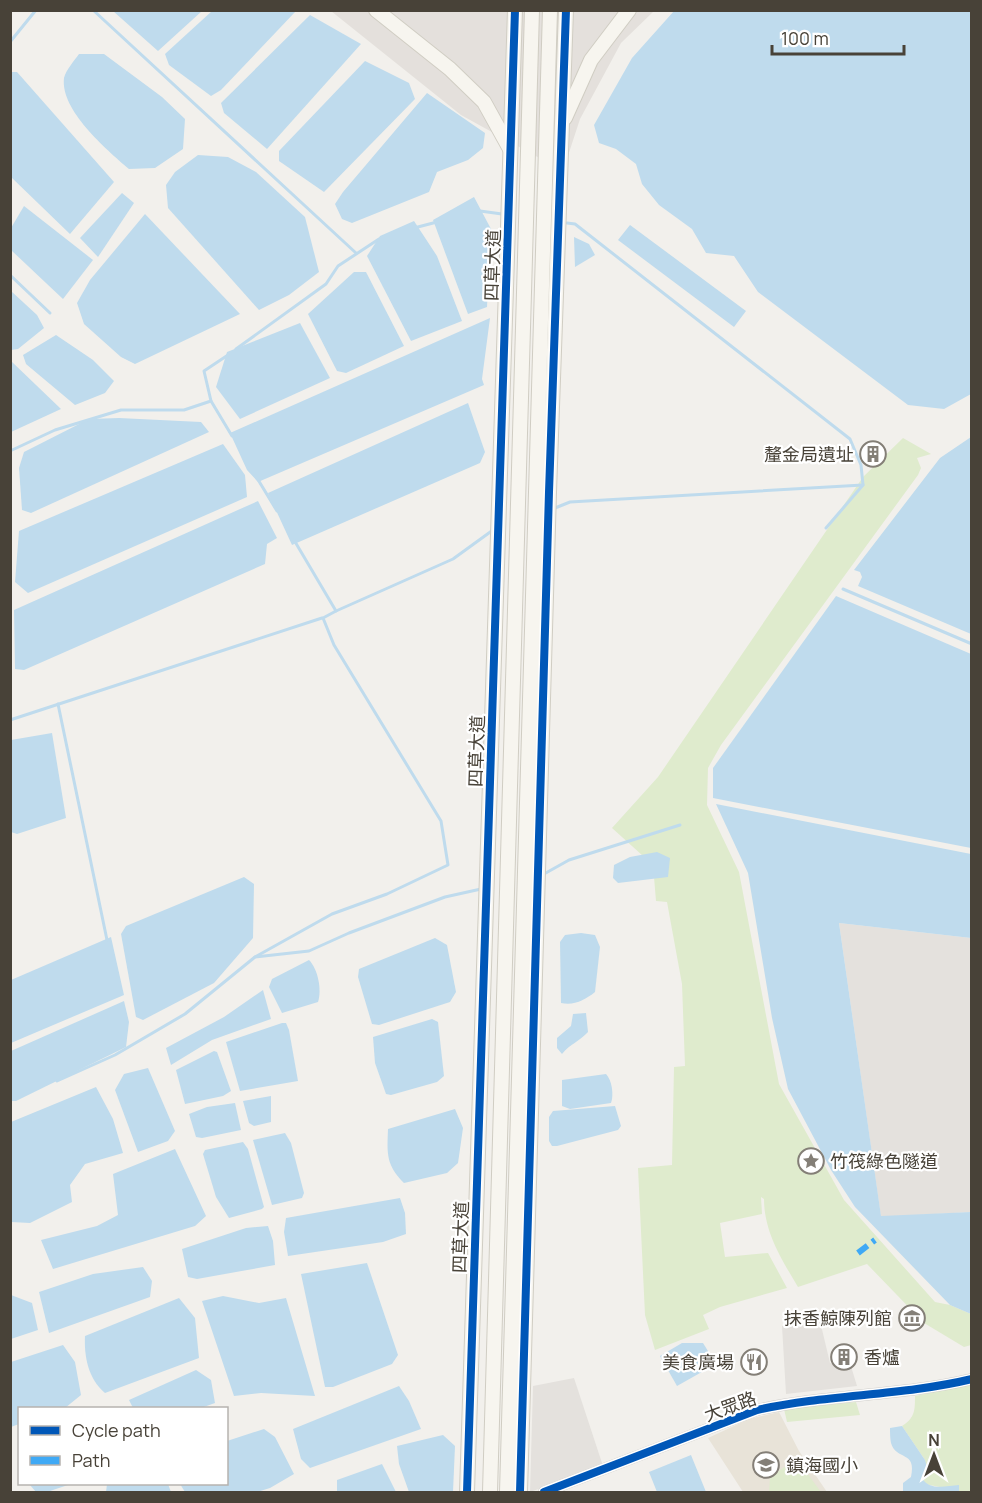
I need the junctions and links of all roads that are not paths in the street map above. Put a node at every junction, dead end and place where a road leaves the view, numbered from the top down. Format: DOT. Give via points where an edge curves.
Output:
graph roads {
  1 [pos="375,10"];
  2 [pos="515,10"];
  3 [pos="532,10"];
  4 [pos="550,10"];
  5 [pos="566,10"];
  6 [pos="629,10"];
  7 [pos="562,122"];
  8 [pos="510,151"];
  9 [pos="972,1379"];
  10 [pos="467,1492"];
  11 [pos="490,1492"];
  12 [pos="507,1492"];
  13 [pos="520,1492"];
  14 [pos="544,1492"];
  1 -- 8 [label="street" via="450,69 484,102"];
  2 -- 8 [label="street, 四草大道"];
  3 -- 11 [label="street, 四草大道"];
  4 -- 12 [label="street"];
  5 -- 7 [label="street"];
  6 -- 7 [label="street" via="591,60"];
  7 -- 13 [label="street"];
  8 -- 10 [label="street, 四草大道"];
  9 -- 14 [label="street, 大眾路" via="912,1392 757,1410"];
}
